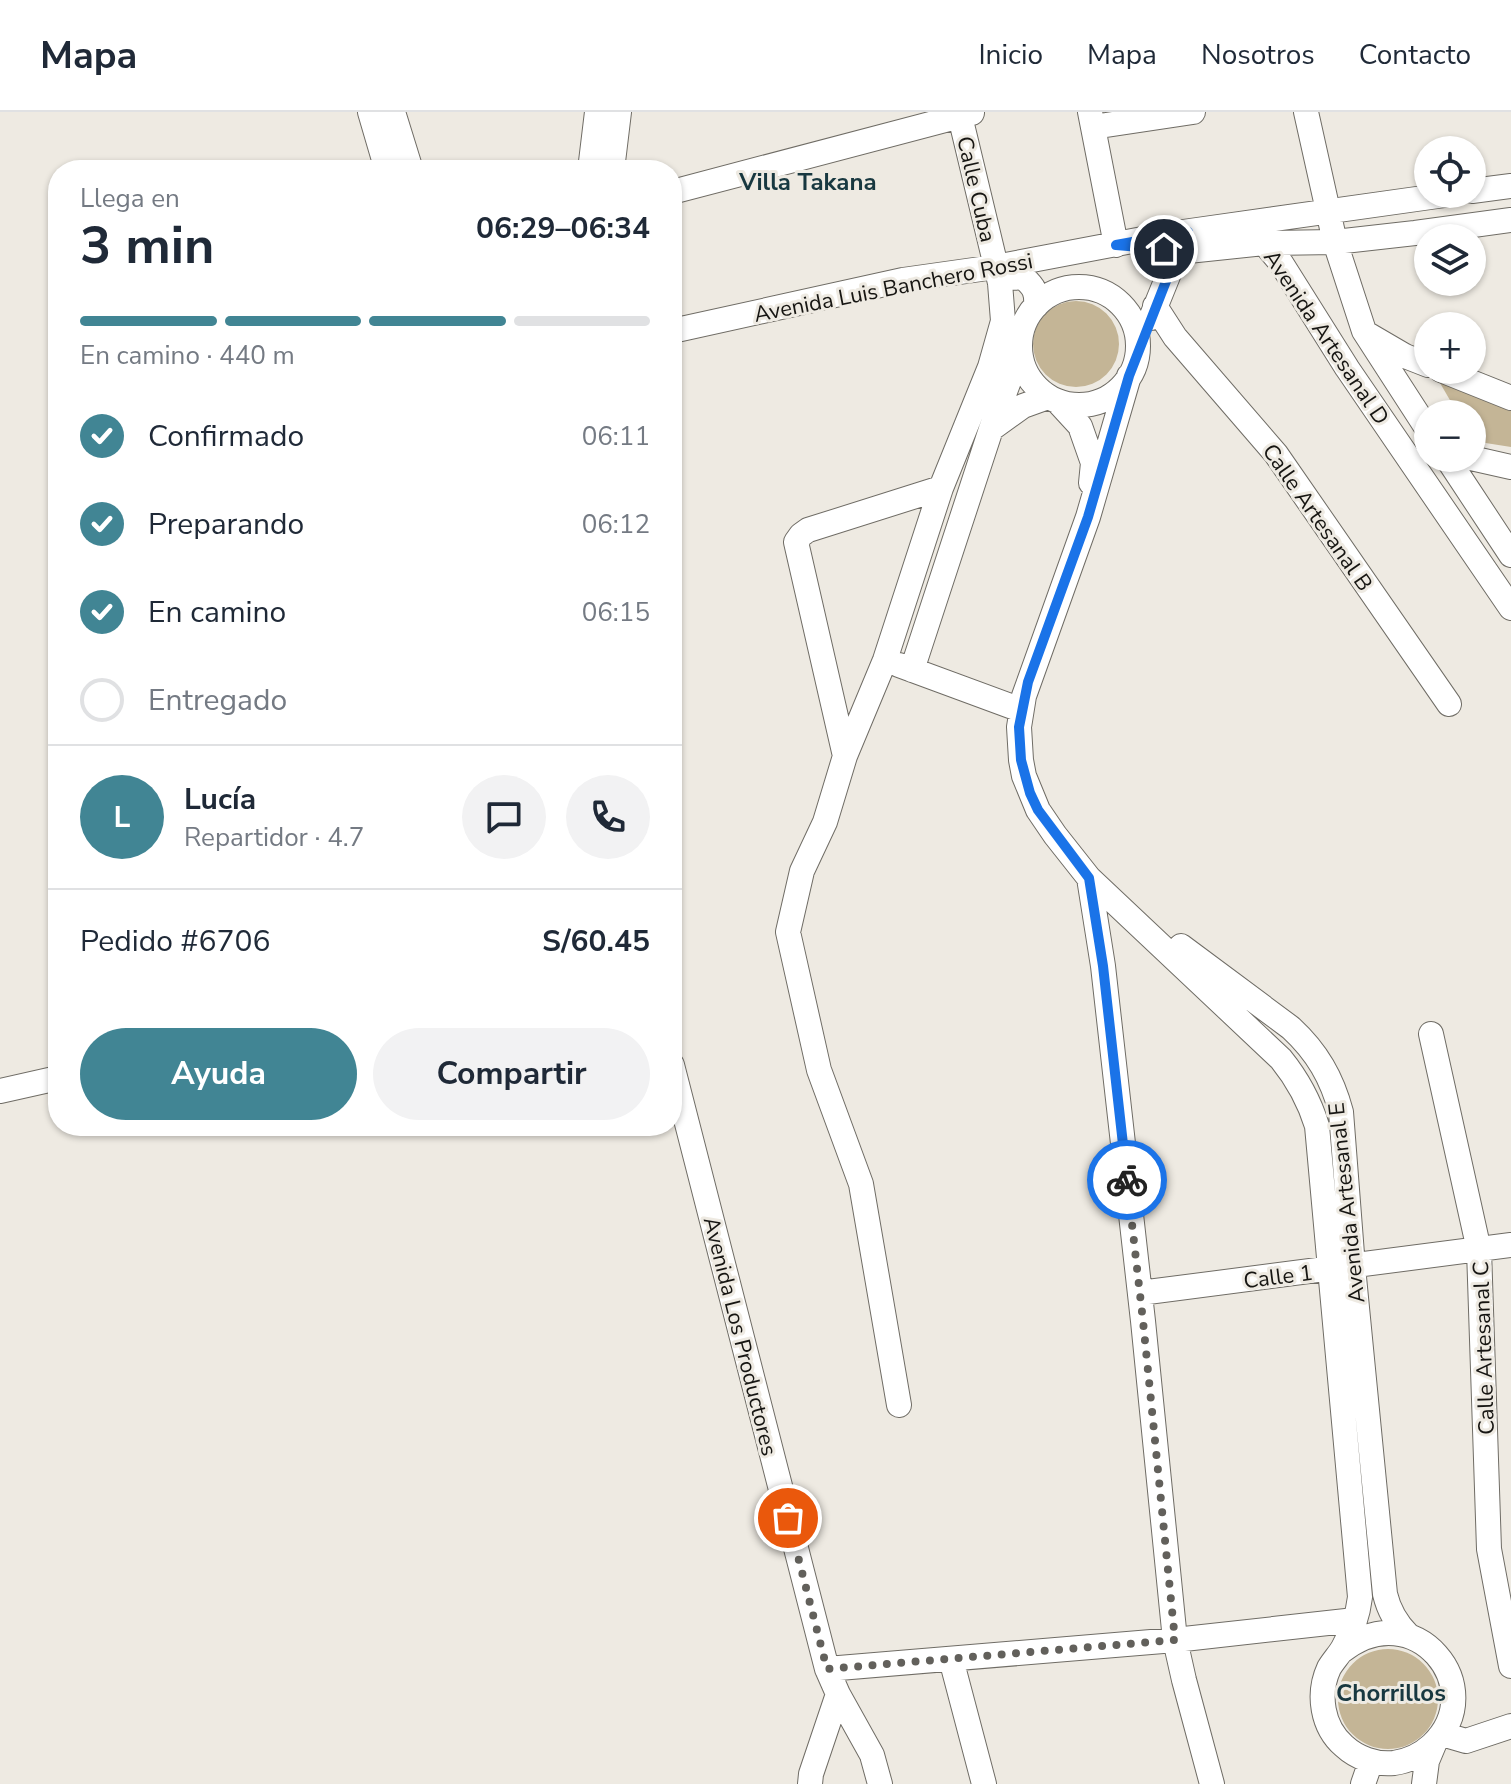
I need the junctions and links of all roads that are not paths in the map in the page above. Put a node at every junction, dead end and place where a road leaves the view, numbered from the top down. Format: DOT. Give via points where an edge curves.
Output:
graph roads {
  1 [pos="370,112"];
  2 [pos="393,112"];
  3 [pos="597,112"];
  4 [pos="619,112"];
  5 [pos="1193,112"];
  6 [pos="1306,112"];
  7 [pos="964,113"];
  8 [pos="1091,120"];
  9 [pos="384,160"];
  10 [pos="408,160"];
  11 [pos="591,160"];
  12 [pos="613,160"];
  13 [pos="1511,186"];
  14 [pos="682,189"];
  15 [pos="1486,189"];
  16 [pos="1414,200"];
  17 [pos="1328,212"];
  18 [pos="1511,220"];
  19 [pos="1266,232"];
  20 [pos="1188,242"];
  21 [pos="1335,242"];
  22 [pos="1104,247"];
  23 [pos="1023,270"];
  24 [pos="1060,272"];
  25 [pos="998,275"];
  26 [pos="1098,290"];
  27 [pos="1038,303"];
  28 [pos="1155,306"];
  29 [pos="682,329"];
  30 [pos="1146,331"];
  31 [pos="1364,331"];
  32 [pos="1175,337"];
  33 [pos="1020,340"];
  34 [pos="1414,360"];
  35 [pos="1133,367"];
  36 [pos="1476,384"];
  37 [pos="1511,398"];
  38 [pos="1052,399"];
  39 [pos="1414,408"];
  40 [pos="991,429"];
  41 [pos="1486,461"];
  42 [pos="1511,467"];
  43 [pos="1456,472"];
  44 [pos="941,488"];
  45 [pos="1088,517"];
  46 [pos="1511,555"];
  47 [pos="1511,608"];
  48 [pos="885,660"];
  49 [pos="912,670"];
  50 [pos="1449,704"];
  51 [pos="1021,710"];
  52 [pos="845,756"];
  53 [pos="1089,878"];
  54 [pos="1431,1034"];
  55 [pos="48,1080"];
  56 [pos="0,1091"];
  57 [pos="682,1104"];
  58 [pos="1511,1245"];
  59 [pos="1479,1250"];
  60 [pos="1341,1268"];
  61 [pos="1140,1293"];
  62 [pos="899,1405"];
  63 [pos="1355,1620"];
  64 [pos="1408,1635"];
  65 [pos="1175,1640"];
  66 [pos="1342,1651"];
  67 [pos="951,1659"];
  68 [pos="1511,1666"];
  69 [pos="827,1669"];
  70 [pos="838,1694"];
  71 [pos="1511,1726"];
  72 [pos="1439,1738"];
  73 [pos="1370,1769"];
  74 [pos="810,1784"];
  75 [pos="880,1784"];
  76 [pos="984,1784"];
  77 [pos="1212,1784"];
  78 [pos="1396,1784"];
  79 [pos="1424,1784"];
  1 -- 9 [label="street"];
  2 -- 10 [label="street"];
  3 -- 11 [label="street"];
  4 -- 12 [label="street"];
  5 -- 8 [label="street"];
  6 -- 17 [label="street, Avenida Artesanal D"];
  7 -- 14 [label="street"];
  7 -- 25 [label="street, Calle Cuba"];
  8 -- 22 [label="street"];
  13 -- 15 [label="street"];
  16 -- 17 [label="street, Avenida Luis Banchero Rossi"];
  17 -- 19 [label="street, Avenida Luis Banchero Rossi"];
  17 -- 21 [label="street, Avenida Artesanal D"];
  18 -- 21 [label="street, Avenida Luis Banchero Rossi"];
  19 -- 20 [label="street, Avenida Luis Banchero Rossi"];
  19 -- 21 [label="street, Avenida Luis Banchero Rossi"];
  19 -- 47 [label="street, Avenida Artesanal D" via="1347,368"];
  20 -- 22 [label="street, Avenida Luis Banchero Rossi"];
  20 -- 28 [label="street"];
  21 -- 31 [label="street, Avenida Artesanal D"];
  22 -- 23 [label="street, Avenida Luis Banchero Rossi"];
  22 -- 24 [label="street" via="1071,261"];
  23 -- 24 [label="street"];
  23 -- 25 [label="street, Avenida Luis Banchero Rossi"];
  23 -- 27 [label="street"];
  24 -- 26 [label="street"];
  24 -- 27 [label="street"];
  25 -- 29 [label="street, Avenida Luis Banchero Rossi" via="903,280"];
  25 -- 44 [label="street, Calle Cuba" via="1003,321"];
  26 -- 27 [label="street" via="1069,288"];
  26 -- 35 [label="street" via="1126,310 1134,325 1138,341"];
  27 -- 33 [label="street"];
  28 -- 30 [label="street"];
  28 -- 32 [label="street, Calle Artesanal B"];
  30 -- 32 [label="street"];
  30 -- 35 [label="street"];
  31 -- 34 [label="street"];
  31 -- 39 [label="street, Avenida Artesanal D"];
  32 -- 50 [label="street, Calle Artesanal B" via="1276,454"];
  33 -- 38 [label="street" via="1026,373"];
  33 -- 40 [label="street"];
  35 -- 38 [label="street" via="1105,399 1073,405"];
  35 -- 45 [label="street"];
  36 -- 37 [label="street"];
  38 -- 40 [label="street" via="1023,406"];
  38 -- 45 [label="street" via="1080,426 1093,463"];
  40 -- 49 [label="street"];
  41 -- 42 [label="street"];
  43 -- 46 [label="street"];
  44 -- 48 [label="street, Calle Cuba"];
  44 -- 52 [label="street" via="808,530 796,542"];
  45 -- 51 [label="street, Avenida Artesanal E"];
  48 -- 49 [label="street"];
  48 -- 52 [label="street, Calle Cuba"];
  49 -- 51 [label="street"];
  51 -- 53 [label="street, Avenida Artesanal E" via="1021,760 1030,793"];
  52 -- 62 [label="street, Calle Cuba" via="825,822 802,871 788,932 819,1070 861,1184"];
  53 -- 60 [label="street, Avenida Artesanal E" via="1294,1074 1317,1126"];
  53 -- 61 [label="street"];
  54 -- 59 [label="street, Calle Artesanal C"];
  55 -- 56 [label="street"];
  57 -- 69 [label="street, Avenida Los Productores"];
  58 -- 59 [label="street, Calle 1"];
  59 -- 60 [label="street, Calle 1"];
  59 -- 68 [label="street, Calle Artesanal C" via="1489,1549"];
  60 -- 61 [label="street, Calle 1"];
  60 -- 63 [label="street, Avenida Artesanal E" via="1360,1597"];
  60 -- 64 [label="street, Avenida Artesanal E" via="1385,1594 1391,1614"];
  61 -- 65 [label="street"];
  63 -- 65 [label="street"];
  63 -- 66 [label="street, Avenida Artesanal E"];
  64 -- 66 [label="street" via="1373,1634"];
  64 -- 72 [label="street" via="1435,1653 1451,1681 1453,1703"];
  65 -- 67 [label="street"];
  65 -- 77 [label="street"];
  66 -- 73 [label="street" via="1325,1679 1323,1712 1338,1741"];
  67 -- 69 [label="street"];
  67 -- 76 [label="street"];
  69 -- 70 [label="street, Avenida Los Productores"];
  70 -- 74 [label="street"];
  70 -- 75 [label="street, Avenida Los Productores" via="872,1755"];
  71 -- 72 [label="street" via="1466,1741"];
  72 -- 73 [label="street" via="1418,1756"];
  72 -- 79 [label="street" via="1427,1761"];
  73 -- 78 [label="street" via="1390,1775"];
}
